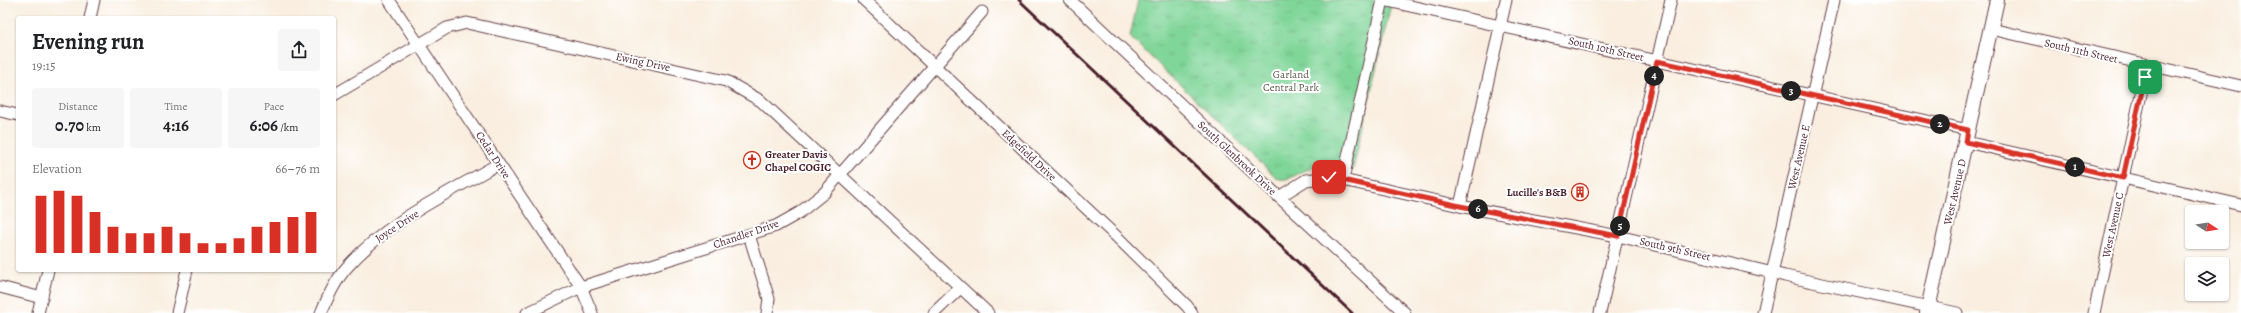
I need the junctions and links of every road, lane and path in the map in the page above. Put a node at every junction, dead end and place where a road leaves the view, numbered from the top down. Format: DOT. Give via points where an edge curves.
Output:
graph roads {
  1 [pos="94,0"];
  2 [pos="389,0"];
  3 [pos="864,0"];
  4 [pos="1070,0"];
  5 [pos="1383,0"];
  6 [pos="1506,0"];
  7 [pos="1671,0"];
  8 [pos="1834,0"];
  9 [pos="1997,0"];
  10 [pos="982,12"];
  11 [pos="90,16"];
  12 [pos="1501,26"];
  13 [pos="1991,29"];
  14 [pos="420,45"];
  15 [pos="1657,61"];
  16 [pos="934,66"];
  17 [pos="2147,66"];
  18 [pos="2241,86"];
  19 [pos="336,94"];
  20 [pos="1812,95"];
  21 [pos="0,111"];
  22 [pos="16,115"];
  23 [pos="1967,136"];
  24 [pos="498,164"];
  25 [pos="840,174"];
  26 [pos="2123,178"];
  27 [pos="1343,179"];
  28 [pos="1278,197"];
  29 [pos="2241,205"];
  30 [pos="1460,206"];
  31 [pos="749,235"];
  32 [pos="1618,236"];
  33 [pos="48,272"];
  34 [pos="187,272"];
  35 [pos="1773,272"];
  36 [pos="0,287"];
  37 [pos="581,287"];
  38 [pos="960,288"];
  39 [pos="42,298"];
  40 [pos="1928,310"];
  41 [pos="38,313"];
  42 [pos="178,313"];
  43 [pos="321,313"];
  44 [pos="528,313"];
  45 [pos="592,313"];
  46 [pos="767,313"];
  47 [pos="934,313"];
  48 [pos="988,313"];
  49 [pos="1192,313"];
  50 [pos="1405,313"];
  51 [pos="1600,313"];
  52 [pos="1763,313"];
  53 [pos="1956,313"];
  54 [pos="2094,313"];
  1 -- 11 [label="street"];
  2 -- 14 [label="street, Cedar Drive"];
  3 -- 16 [label="street, Edgefield Drive"];
  4 -- 28 [label="street, South Glenbrook Drive"];
  5 -- 12 [label="street, South 10th Street"];
  5 -- 27 [label="street"];
  6 -- 12 [label="street"];
  7 -- 15 [label="street"];
  8 -- 20 [label="street, West Avenue E"];
  9 -- 13 [label="main road, West Avenue D"];
  10 -- 16 [label="street, Chandler Drive"];
  12 -- 15 [label="street, South 10th Street"];
  12 -- 30 [label="street"];
  13 -- 17 [label="street, South 11th Street"];
  13 -- 23 [label="main road, West Avenue D"];
  14 -- 19 [label="street, Ewing Drive"];
  14 -- 24 [label="street, Cedar Drive"];
  14 -- 25 [label="street, Ewing Drive" via="447,28 467,23 726,81 761,101"];
  15 -- 20 [label="street, South 10th Street"];
  15 -- 32 [label="street"];
  16 -- 25 [label="street, Chandler Drive"];
  16 -- 49 [label="street, Edgefield Drive" via="1118,238"];
  17 -- 18 [label="street, South 11th Street"];
  17 -- 26 [label="street, West Avenue C"];
  20 -- 23 [label="street, South 10th Street"];
  20 -- 35 [label="street, West Avenue E"];
  21 -- 22 [label="street"];
  23 -- 26 [label="street, South 10th Street"];
  23 -- 40 [label="main road, West Avenue D"];
  24 -- 37 [label="street, Cedar Drive"];
  24 -- 43 [label="street, Joyce Drive" via="380,234 347,267 329,294"];
  25 -- 31 [label="street, Chandler Drive" via="824,192 799,213 776,226"];
  25 -- 38 [label="street, Ewing Drive"];
  26 -- 29 [label="street, South 10th Street"];
  26 -- 54 [label="street, West Avenue C"];
  27 -- 28 [label="street, South 9th Street" via="1320,177 1306,180"];
  27 -- 30 [label="street, South 9th Street"];
  28 -- 50 [label="street, South Glenbrook Drive"];
  30 -- 32 [label="street, South 9th Street"];
  31 -- 37 [label="street, Chandler Drive"];
  31 -- 46 [label="street" via="769,299"];
  32 -- 35 [label="street, South 9th Street"];
  32 -- 51 [label="street"];
  33 -- 39 [label="street"];
  34 -- 42 [label="street"];
  35 -- 40 [label="street, South 9th Street"];
  35 -- 52 [label="street, West Avenue E"];
  36 -- 39 [label="street"];
  37 -- 44 [label="street, Chandler Drive"];
  37 -- 45 [label="street, Cedar Drive"];
  38 -- 47 [label="street"];
  38 -- 48 [label="street, Ewing Drive"];
  39 -- 41 [label="street"];
  40 -- 53 [label="street, South 9th Street"];
}
